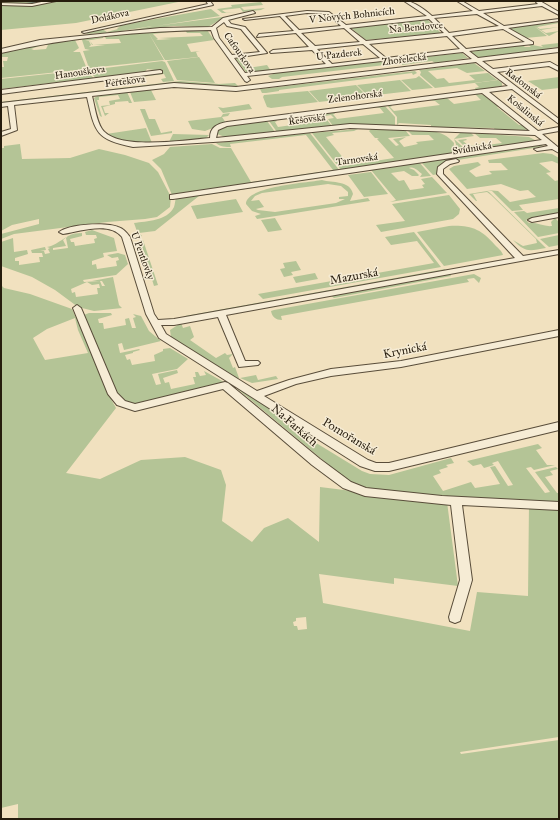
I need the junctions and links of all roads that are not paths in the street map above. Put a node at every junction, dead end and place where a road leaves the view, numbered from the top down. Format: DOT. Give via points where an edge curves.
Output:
graph roads {
  1 [pos="54,1"];
  2 [pos="410,1"];
  3 [pos="459,1"];
  4 [pos="530,1"];
  5 [pos="208,2"];
  6 [pos="1,4"];
  7 [pos="543,5"];
  8 [pos="478,12"];
  9 [pos="302,13"];
  10 [pos="559,14"];
  11 [pos="281,15"];
  12 [pos="431,17"];
  13 [pos="225,19"];
  14 [pos="245,19"];
  15 [pos="559,20"];
  16 [pos="229,25"];
  17 [pos="215,26"];
  18 [pos="345,26"];
  19 [pos="502,27"];
  20 [pos="297,32"];
  21 [pos="448,34"];
  22 [pos="259,36"];
  23 [pos="82,38"];
  24 [pos="364,42"];
  25 [pos="312,48"];
  26 [pos="559,50"];
  27 [pos="1,51"];
  28 [pos="466,51"];
  29 [pos="274,52"];
  30 [pos="231,57"];
  31 [pos="384,59"];
  32 [pos="476,60"];
  33 [pos="330,65"];
  34 [pos="559,69"];
  35 [pos="491,71"];
  36 [pos="160,72"];
  37 [pos="244,75"];
  38 [pos="251,87"];
  39 [pos="512,87"];
  40 [pos="484,91"];
  41 [pos="1,92"];
  42 [pos="89,95"];
  43 [pos="11,104"];
  44 [pos="1,105"];
  45 [pos="559,122"];
  46 [pos="559,129"];
  47 [pos="536,133"];
  48 [pos="1,134"];
  49 [pos="213,140"];
  50 [pos="544,142"];
  51 [pos="556,149"];
  52 [pos="172,198"];
  53 [pos="559,215"];
  54 [pos="532,220"];
  55 [pos="63,232"];
  56 [pos="559,252"];
  57 [pos="521,259"];
  58 [pos="77,308"];
  59 [pos="221,314"];
  60 [pos="174,322"];
  61 [pos="154,323"];
  62 [pos="559,333"];
  63 [pos="162,336"];
  64 [pos="255,363"];
  65 [pos="258,395"];
  66 [pos="273,405"];
  67 [pos="261,415"];
  68 [pos="559,426"];
  69 [pos="456,500"];
  70 [pos="559,506"];
  71 [pos="455,617"];
  1 -- 6 [label="street" via="32,5"];
  2 -- 12 [label="street, Radomská"];
  3 -- 8 [label="street"];
  4 -- 7 [label="street"];
  5 -- 23 [label="street, Dolákova" via="211,5 84,32"];
  7 -- 8 [label="street, V Nových Bohnicích"];
  7 -- 10 [label="street"];
  8 -- 12 [label="street, V Nových Bohnicích"];
  8 -- 19 [label="street"];
  9 -- 11 [label="street"];
  9 -- 13 [label="street" via="269,11 245,13"];
  9 -- 18 [label="street" via="330,14"];
  11 -- 14 [label="street"];
  11 -- 20 [label="street"];
  12 -- 18 [label="street, V Nových Bohnicích"];
  12 -- 21 [label="street, Radomská"];
  13 -- 16 [label="street"];
  13 -- 17 [label="street"];
  15 -- 19 [label="street, Na Bendovce"];
  16 -- 17 [label="street, Dolákova"];
  16 -- 30 [label="street, Dolákova" via="243,28 264,53"];
  17 -- 23 [label="street, Dolákova"];
  17 -- 30 [label="street, Cafourkova" via="217,38"];
  18 -- 20 [label="street, V Nových Bohnicích"];
  18 -- 24 [label="street"];
  19 -- 21 [label="street, Na Bendovce"];
  19 -- 28 [label="street, U Pazderek" via="530,43"];
  20 -- 22 [label="street, V Nových Bohnicích"];
  20 -- 25 [label="street"];
  21 -- 24 [label="street, Na Bendovce"];
  21 -- 28 [label="street, Radomská"];
  23 -- 27 [label="street, Dolákova" via="37,42"];
  24 -- 25 [label="street, Na Bendovce"];
  24 -- 31 [label="street"];
  25 -- 29 [label="street, Na Bendovce"];
  25 -- 33 [label="street"];
  26 -- 32 [label="street, Zhořelecká"];
  28 -- 31 [label="street, U Pazderek"];
  28 -- 32 [label="street, Radomská"];
  30 -- 37 [label="street, Cafourkova"];
  31 -- 33 [label="street, U Pazderek"];
  32 -- 35 [label="street, Radomská"];
  32 -- 38 [label="street, Zhořelecká"];
  33 -- 37 [label="street, U Pazderek"];
  34 -- 35 [label="street" via="550,64"];
  35 -- 39 [label="street, Radomská"];
  36 -- 41 [label="street, Hanouškova"];
  37 -- 38 [label="street, Cafourkova"];
  38 -- 42 [label="street, Feřtekova" via="225,89 174,85"];
  39 -- 40 [label="street, Zelenohorská"];
  39 -- 45 [label="street, Radomská"];
  40 -- 47 [label="street, Košalinská"];
  40 -- 49 [label="street, Zelenohorská" via="227,124 212,132"];
  42 -- 43 [label="street, Feřtekova"];
  42 -- 49 [label="street, Řešovská" via="99,130 106,138 117,142 133,145"];
  43 -- 44 [label="street, Feřtekova"];
  43 -- 48 [label="street" via="14,130"];
  46 -- 47 [label="street, Řešovská"];
  47 -- 49 [label="street, Řešovská" via="364,126"];
  47 -- 51 [label="street, Košalinská"];
  50 -- 52 [label="street, Tarnovská"];
  51 -- 57 [label="street, Svídnická" via="448,162 440,168 440,174"];
  53 -- 54 [label="street"];
  55 -- 61 [label="street, U Pentlovky" via="103,226 117,229 124,234"];
  56 -- 57 [label="street, Mazurská"];
  57 -- 59 [label="street, Mazurská"];
  58 -- 67 [label="street, Na Farkách" via="105,380 121,403 135,408 225,385"];
  59 -- 60 [label="street, Mazurská"];
  59 -- 64 [label="street" via="235,361 242,365"];
  60 -- 61 [label="street, Mazurská"];
  60 -- 63 [label="street"];
  61 -- 63 [label="street, Pomořanská"];
  62 -- 65 [label="street, Krynická" via="375,369 355,369 325,375 286,384"];
  63 -- 65 [label="street, Pomořanská"];
  65 -- 66 [label="street, Pomořanská"];
  66 -- 67 [label="street"];
  66 -- 68 [label="street, Pomořanská" via="374,467 389,467"];
  67 -- 69 [label="street, Na Farkách" via="347,485 365,492"];
  69 -- 70 [label="street, Na Farkách"];
  69 -- 71 [label="street" via="466,580"];
}
